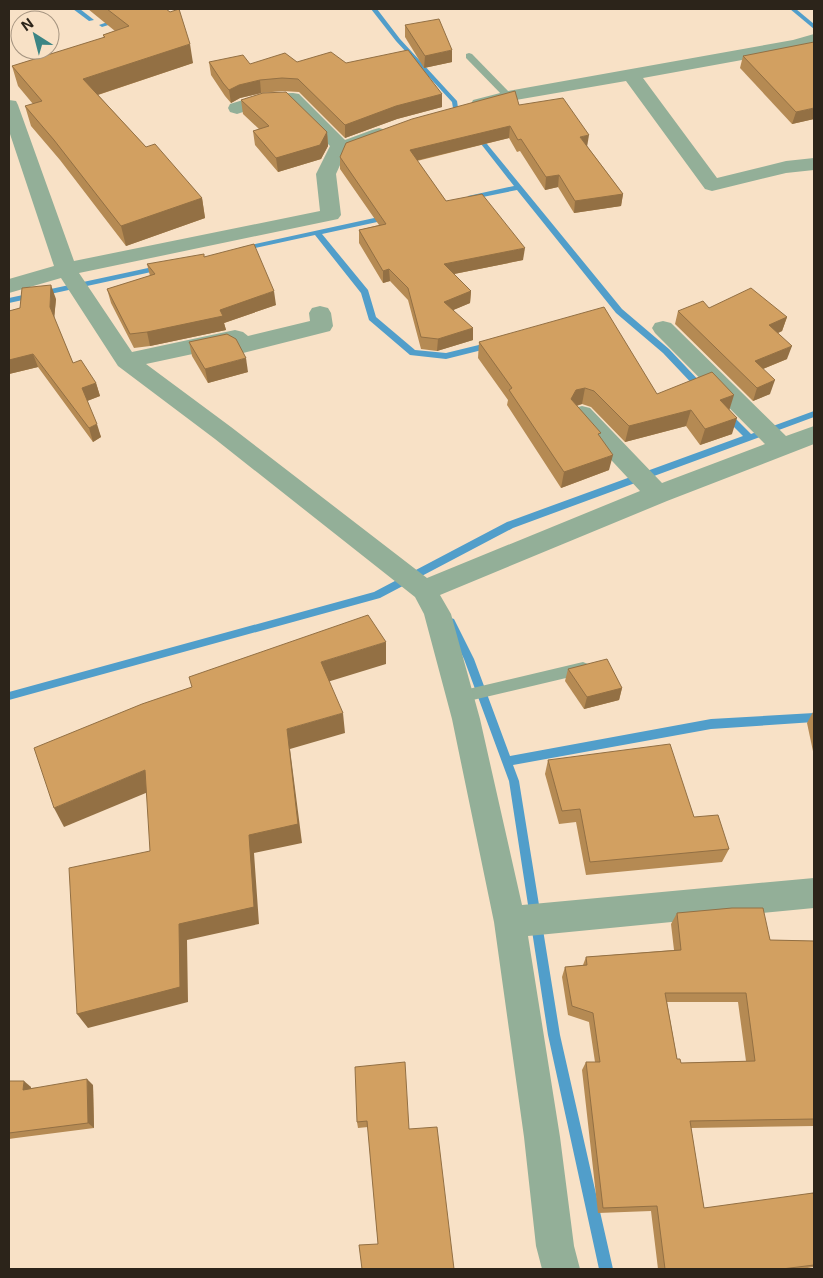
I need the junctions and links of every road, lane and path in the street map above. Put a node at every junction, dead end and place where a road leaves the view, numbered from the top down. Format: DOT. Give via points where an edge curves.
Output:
graph roads {
  1 [pos="814,39"];
  2 [pos="469,56"];
  3 [pos="631,76"];
  4 [pos="508,96"];
  5 [pos="9,105"];
  6 [pos="237,108"];
  7 [pos="461,109"];
  8 [pos="395,128"];
  9 [pos="342,148"];
  10 [pos="814,164"];
  11 [pos="72,279"];
  12 [pos="9,286"];
  13 [pos="320,313"];
  14 [pos="663,328"];
  15 [pos="126,361"];
  16 [pos="582,414"];
  17 [pos="814,435"];
  18 [pos="782,447"];
  19 [pos="658,494"];
  20 [pos="423,583"];
  21 [pos="586,667"];
  22 [pos="475,694"];
  23 [pos="814,893"];
  24 [pos="529,920"];
  25 [pos="560,1269"];
  1 -- 3 [label="street"];
  2 -- 4 [label="lane"];
  3 -- 4 [label="street"];
  3 -- 10 [label="street" via="712,185 786,167"];
  4 -- 7 [label="street"];
  5 -- 11 [label="street"];
  6 -- 9 [label="street" via="262,100 293,98"];
  8 -- 9 [label="street"];
  9 -- 11 [label="street" via="337,150 326,174 331,215"];
  11 -- 12 [label="street"];
  11 -- 15 [label="street"];
  13 -- 15 [label="street" via="322,326 314,328 243,345 235,337"];
  14 -- 18 [label="street"];
  15 -- 20 [label="street"];
  16 -- 19 [label="street"];
  17 -- 18 [label="street"];
  18 -- 19 [label="street"];
  19 -- 20 [label="street"];
  20 -- 22 [label="street"];
  21 -- 22 [label="lane"];
  22 -- 24 [label="street"];
  23 -- 24 [label="street"];
  24 -- 25 [label="street" via="542,1137"];
}
